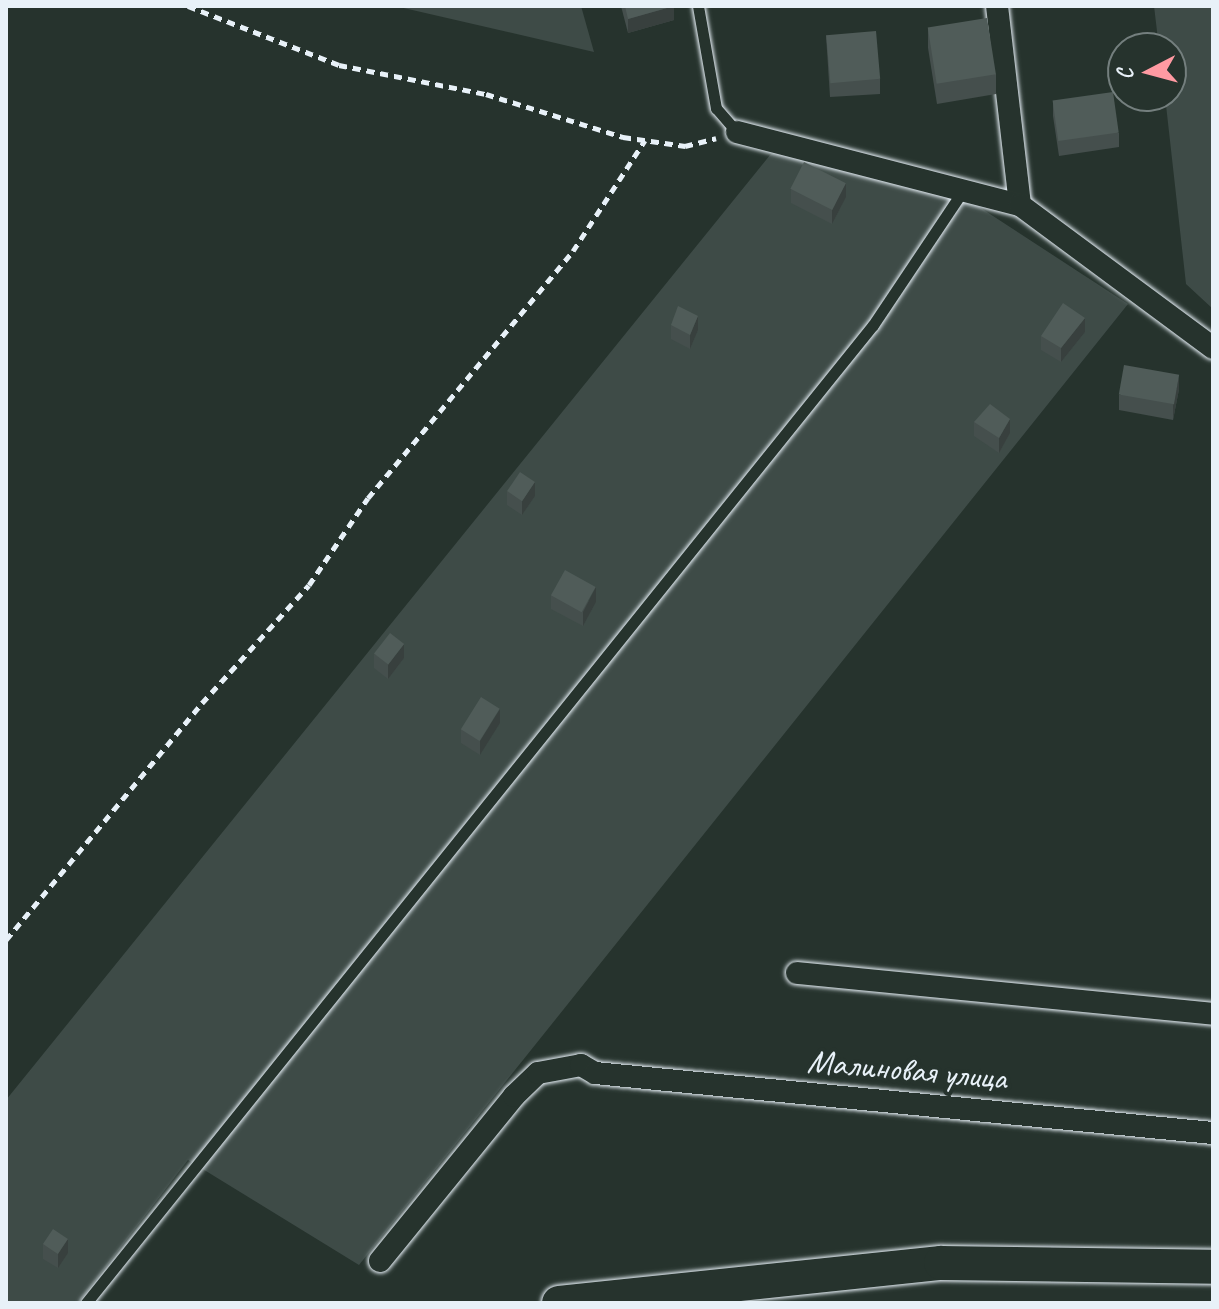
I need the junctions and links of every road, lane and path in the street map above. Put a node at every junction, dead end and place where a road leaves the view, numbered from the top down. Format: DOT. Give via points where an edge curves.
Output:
graph roads {
  1 [pos="188,6"];
  2 [pos="698,6"];
  3 [pos="997,6"];
  4 [pos="737,132"];
  5 [pos="645,140"];
  6 [pos="964,188"];
  7 [pos="1020,205"];
  8 [pos="1213,348"];
  9 [pos="6,940"];
  10 [pos="797,973"];
  11 [pos="1213,1014"];
  12 [pos="1213,1133"];
  13 [pos="380,1261"];
  14 [pos="1213,1267"];
  15 [pos="86,1303"];
  16 [pos="559,1303"];
  1 -- 5 [label="path" via="339,65 486,94"];
  2 -- 4 [label="lane" via="716,108"];
  3 -- 7 [label="street"];
  4 -- 5 [label="path" via="685,146"];
  4 -- 6 [label="street"];
  5 -- 9 [label="path" via="573,251 368,498 309,585 202,703"];
  6 -- 7 [label="street"];
  6 -- 15 [label="lane" via="873,325"];
  7 -- 8 [label="street"];
  10 -- 11 [label="street"];
  12 -- 13 [label="street, Малиновая улица" via="595,1073 581,1065 538,1073"];
  14 -- 16 [label="main road" via="941,1263"];
}
